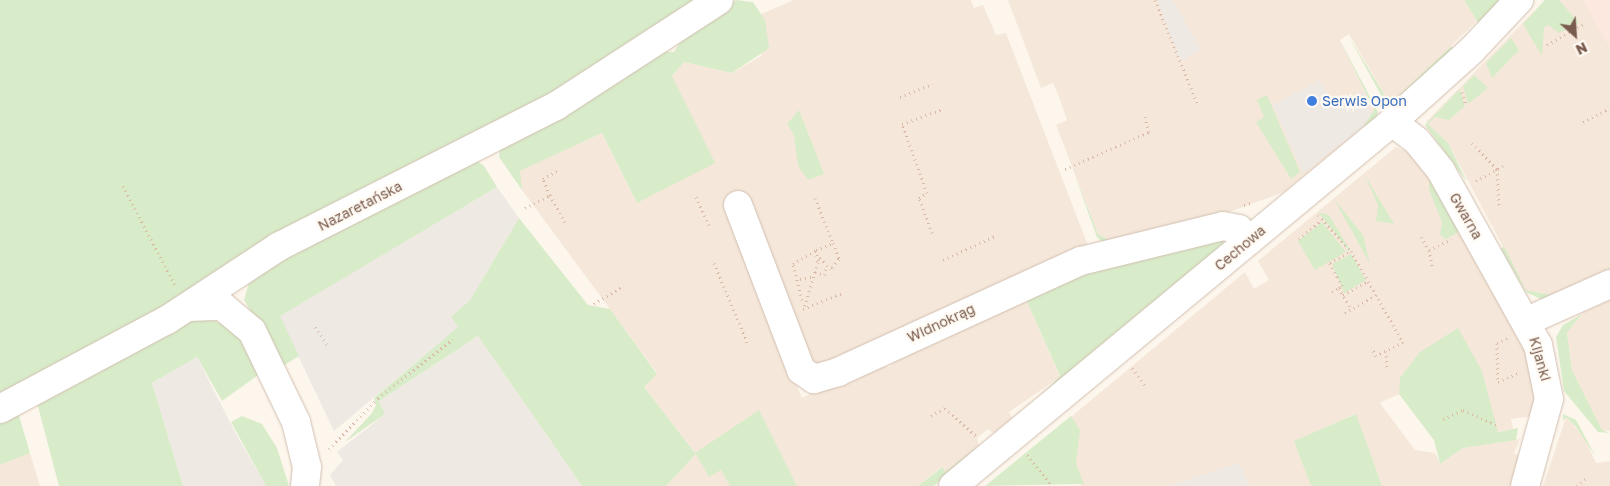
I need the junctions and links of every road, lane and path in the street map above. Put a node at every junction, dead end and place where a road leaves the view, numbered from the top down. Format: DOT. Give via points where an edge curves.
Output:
graph roads {
  1 [pos="719,0"];
  2 [pos="1155,0"];
  3 [pos="1519,0"];
  4 [pos="1585,23"];
  5 [pos="1547,45"];
  6 [pos="933,84"];
  7 [pos="1461,87"];
  8 [pos="900,97"];
  9 [pos="1197,103"];
  10 [pos="1466,105"];
  11 [pos="1610,108"];
  12 [pos="943,109"];
  13 [pos="1145,117"];
  14 [pos="1392,122"];
  15 [pos="1583,122"];
  16 [pos="1472,143"];
  17 [pos="1503,166"];
  18 [pos="1065,169"];
  19 [pos="1497,169"];
  20 [pos="558,170"];
  21 [pos="1470,184"];
  22 [pos="123,186"];
  23 [pos="550,195"];
  24 [pos="696,197"];
  25 [pos="815,198"];
  26 [pos="738,205"];
  27 [pos="1499,207"];
  28 [pos="525,208"];
  29 [pos="1316,213"];
  30 [pos="1322,220"];
  31 [pos="564,222"];
  32 [pos="710,227"];
  33 [pos="932,233"];
  34 [pos="1461,234"];
  35 [pos="995,236"];
  36 [pos="1421,237"];
  37 [pos="1299,239"];
  38 [pos="1249,240"];
  39 [pos="833,243"];
  40 [pos="816,250"];
  41 [pos="1429,250"];
  42 [pos="1349,252"];
  43 [pos="818,256"];
  44 [pos="943,260"];
  45 [pos="714,263"];
  46 [pos="826,266"];
  47 [pos="1432,266"];
  48 [pos="815,274"];
  49 [pos="799,279"];
  50 [pos="1368,281"];
  51 [pos="1610,284"];
  52 [pos="623,286"];
  53 [pos="1339,288"];
  54 [pos="1332,292"];
  55 [pos="842,293"];
  56 [pos="1343,295"];
  57 [pos="1376,295"];
  58 [pos="594,304"];
  59 [pos="188,307"];
  60 [pos="804,309"];
  61 [pos="1352,309"];
  62 [pos="1344,312"];
  63 [pos="315,327"];
  64 [pos="1517,330"];
  65 [pos="453,339"];
  66 [pos="747,342"];
  67 [pos="1371,347"];
  68 [pos="329,348"];
  69 [pos="1386,351"];
  70 [pos="1132,367"];
  71 [pos="1524,367"];
  72 [pos="1387,368"];
  73 [pos="1145,386"];
  74 [pos="0,409"];
  75 [pos="931,416"];
  76 [pos="1443,419"];
  77 [pos="1497,425"];
  78 [pos="982,431"];
  79 [pos="1025,454"];
  80 [pos="325,455"];
  81 [pos="1588,477"];
  82 [pos="306,486"];
  83 [pos="953,486"];
  84 [pos="1052,486"];
  85 [pos="1525,486"];
  86 [pos="1577,486"];
  1 -- 59 [label="street, Nazaretańska" via="556,106 278,247"];
  2 -- 9 [label="path"];
  3 -- 14 [label="street, Cechowa" via="1472,50"];
  4 -- 5 [label="path"];
  6 -- 8 [label="path"];
  7 -- 10 [label="path"];
  11 -- 15 [label="path"];
  12 -- 33 [label="path" via="902,124 927,193 919,198"];
  13 -- 18 [label="path" via="1149,132"];
  14 -- 38 [label="street, Cechowa"];
  14 -- 64 [label="street, Gwarna" via="1418,141 1441,170"];
  16 -- 19 [label="path"];
  17 -- 19 [label="path"];
  19 -- 21 [label="path"];
  19 -- 27 [label="path"];
  20 -- 23 [label="path" via="543,179"];
  22 -- 59 [label="path"];
  23 -- 28 [label="path"];
  23 -- 31 [label="path"];
  24 -- 32 [label="path"];
  25 -- 39 [label="path"];
  26 -- 38 [label="street, Widnokrąg" via="801,370 814,378 838,372 1081,261 1223,226 1239,229"];
  29 -- 30 [label="path"];
  30 -- 37 [label="path"];
  30 -- 42 [label="path"];
  34 -- 41 [label="path"];
  35 -- 44 [label="path"];
  36 -- 41 [label="path"];
  38 -- 83 [label="street, Cechowa"];
  39 -- 40 [label="path"];
  39 -- 46 [label="path" via="838,263 831,269"];
  40 -- 43 [label="path"];
  40 -- 49 [label="path" via="793,264"];
  41 -- 47 [label="path"];
  42 -- 50 [label="path"];
  42 -- 53 [label="path" via="1330,263 1342,286"];
  43 -- 46 [label="path"];
  43 -- 48 [label="path"];
  45 -- 66 [label="path"];
  46 -- 48 [label="path" via="825,275"];
  48 -- 49 [label="path" via="806,281"];
  48 -- 60 [label="path"];
  49 -- 60 [label="path" via="801,314"];
  50 -- 56 [label="path"];
  50 -- 57 [label="path"];
  51 -- 64 [label="street, Kijanki"];
  52 -- 58 [label="path"];
  53 -- 54 [label="path"];
  53 -- 56 [label="path"];
  55 -- 60 [label="path"];
  56 -- 61 [label="path"];
  57 -- 61 [label="path"];
  57 -- 69 [label="path" via="1403,342"];
  59 -- 74 [label="street, Nazaretańska"];
  59 -- 82 [label="street" via="222,306 252,331 296,422 307,467"];
  61 -- 62 [label="path"];
  63 -- 68 [label="path"];
  64 -- 71 [label="path" via="1497,343 1499,384"];
  64 -- 85 [label="street, Kijanki" via="1545,366 1549,399"];
  65 -- 80 [label="path" via="378,398"];
  67 -- 69 [label="path" via="1376,356"];
  69 -- 72 [label="path"];
  70 -- 73 [label="path"];
  75 -- 78 [label="path" via="945,408 976,436"];
  76 -- 77 [label="path" via="1463,410"];
  79 -- 84 [label="path" via="1034,458"];
  81 -- 86 [label="path"];
}
